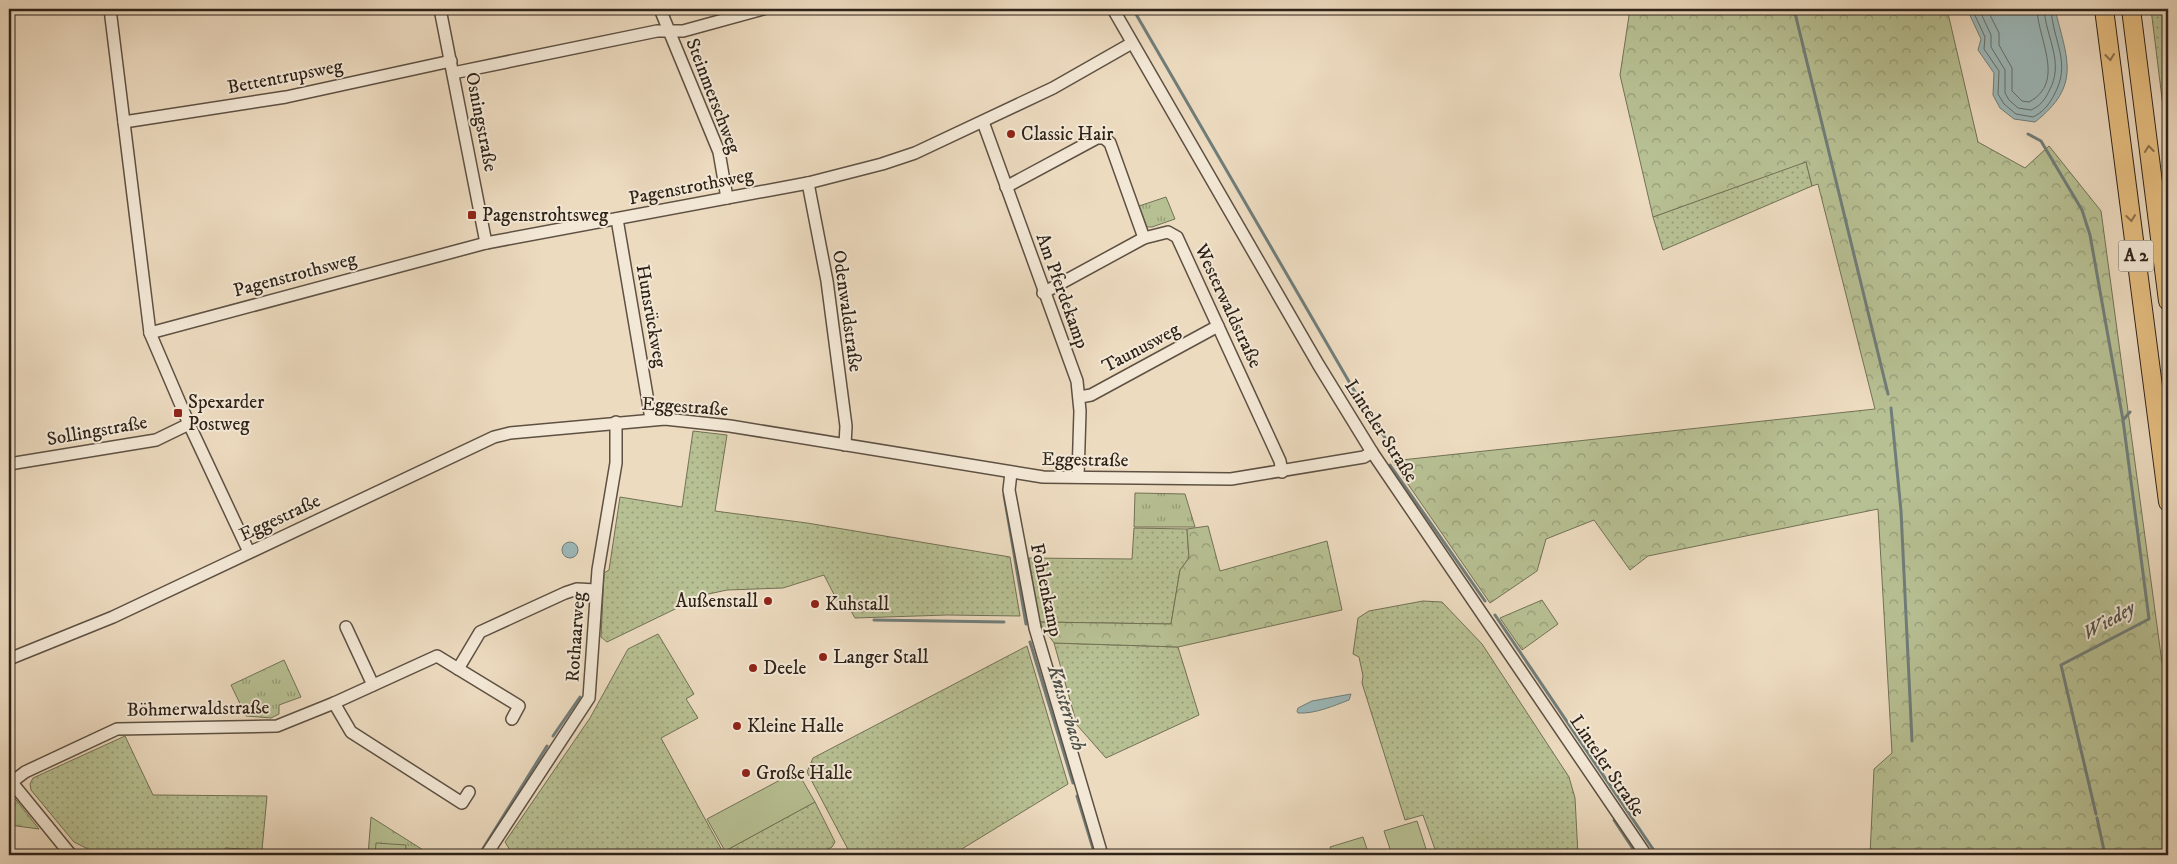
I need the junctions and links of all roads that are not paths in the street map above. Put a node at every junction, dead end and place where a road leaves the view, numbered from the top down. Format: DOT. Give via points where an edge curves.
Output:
graph roads {
  1 [pos="110,9"];
  2 [pos="440,9"];
  3 [pos="660,9"];
  4 [pos="763,9"];
  5 [pos="1113,9"];
  6 [pos="2104,9"];
  7 [pos="2131,9"];
  8 [pos="669,31"];
  9 [pos="1132,43"];
  10 [pos="451,61"];
  11 [pos="453,73"];
  12 [pos="124,122"];
  13 [pos="983,122"];
  14 [pos="808,183"];
  15 [pos="1006,187"];
  16 [pos="727,198"];
  17 [pos="617,219"];
  18 [pos="1144,238"];
  19 [pos="486,242"];
  20 [pos="1044,293"];
  21 [pos="2168,301"];
  22 [pos="1218,326"];
  23 [pos="150,333"];
  24 [pos="1080,397"];
  25 [pos="651,419"];
  26 [pos="616,422"];
  27 [pos="189,424"];
  28 [pos="845,445"];
  29 [pos="1372,452"];
  30 [pos="9,464"];
  31 [pos="1282,472"];
  32 [pos="1011,473"];
  33 [pos="1078,478"];
  34 [pos="2168,502"];
  35 [pos="249,552"];
  36 [pos="596,590"];
  37 [pos="346,627"];
  38 [pos="9,659"];
  39 [pos="458,669"];
  40 [pos="373,685"];
  41 [pos="334,703"];
  42 [pos="512,719"];
  43 [pos="10,781"];
  44 [pos="469,792"];
  45 [pos="70,855"];
  46 [pos="486,855"];
  47 [pos="1102,855"];
  48 [pos="1646,855"];
  1 -- 12 [label="street"];
  2 -- 10 [label="street, Osningstraße"];
  3 -- 8 [label="street, Steinmerschweg"];
  4 -- 8 [label="street" via="683,32"];
  5 -- 9 [label="street, Linteler Straße"];
  6 -- 34 [label="highway, A 2, one-way"];
  21 -- 7 [label="highway, A 2, one-way"];
  8 -- 11 [label="street"];
  8 -- 16 [label="street, Steinmerschweg" via="719,152"];
  9 -- 13 [label="street, Pagenstrothsweg" via="1053,88"];
  9 -- 29 [label="street, Linteler Straße"];
  10 -- 11 [label="street, Osningstraße"];
  10 -- 12 [label="street, Bettentrupsweg" via="286,97"];
  11 -- 19 [label="street, Osningstraße"];
  12 -- 23 [label="street"];
  13 -- 14 [label="street, Pagenstrothsweg" via="906,156"];
  13 -- 15 [label="street, Am Pferdekamp"];
  14 -- 16 [label="street, Pagenstrothsweg"];
  14 -- 28 [label="street, Odenwaldstraße" via="827,281 846,426"];
  15 -- 18 [label="street" via="1097,138 1104,138 1110,143"];
  15 -- 20 [label="street, Am Pferdekamp"];
  16 -- 17 [label="street, Pagenstrothsweg"];
  17 -- 19 [label="street, Pagenstrothsweg"];
  17 -- 25 [label="street, Hunsrückweg"];
  18 -- 20 [label="street, Westerwaldstraße"];
  18 -- 22 [label="street, Westerwaldstraße" via="1168,232 1177,237"];
  19 -- 23 [label="street, Pagenstrothsweg"];
  20 -- 24 [label="street, Am Pferdekamp"];
  22 -- 24 [label="street, Taunusweg" via="1091,395"];
  22 -- 31 [label="street, Westerwaldstraße" via="1280,461"];
  23 -- 27 [label="street"];
  24 -- 33 [label="street, Am Pferdekamp"];
  25 -- 26 [label="street, Eggestraße"];
  25 -- 28 [label="street, Eggestraße" via="730,426"];
  26 -- 35 [label="street, Eggestraße" via="494,437"];
  26 -- 36 [label="street, Rothaarweg" via="616,463"];
  27 -- 30 [label="street, Sollingstraße" via="156,440"];
  27 -- 35 [label="street"];
  28 -- 32 [label="street, Eggestraße"];
  29 -- 31 [label="street, Eggestraße" via="1364,457"];
  29 -- 48 [label="street, Linteler Straße"];
  31 -- 33 [label="street, Eggestraße" via="1231,479"];
  32 -- 33 [label="street, Eggestraße"];
  32 -- 47 [label="street, Fohlenkamp" via="1009,490 1035,628"];
  35 -- 38 [label="street, Eggestraße" via="113,617"];
  36 -- 39 [label="street" via="577,589 565,593 480,632"];
  36 -- 46 [label="street, Rothaarweg" via="589,698"];
  37 -- 40 [label="street"];
  39 -- 40 [label="street, Böhmerwaldstraße" via="437,656"];
  39 -- 42 [label="street, Böhmerwaldstraße" via="520,706"];
  40 -- 41 [label="street, Böhmerwaldstraße"];
  41 -- 43 [label="street, Böhmerwaldstraße" via="277,726 117,729"];
  41 -- 44 [label="street" via="351,732 462,803"];
  43 -- 45 [label="street"];
}
